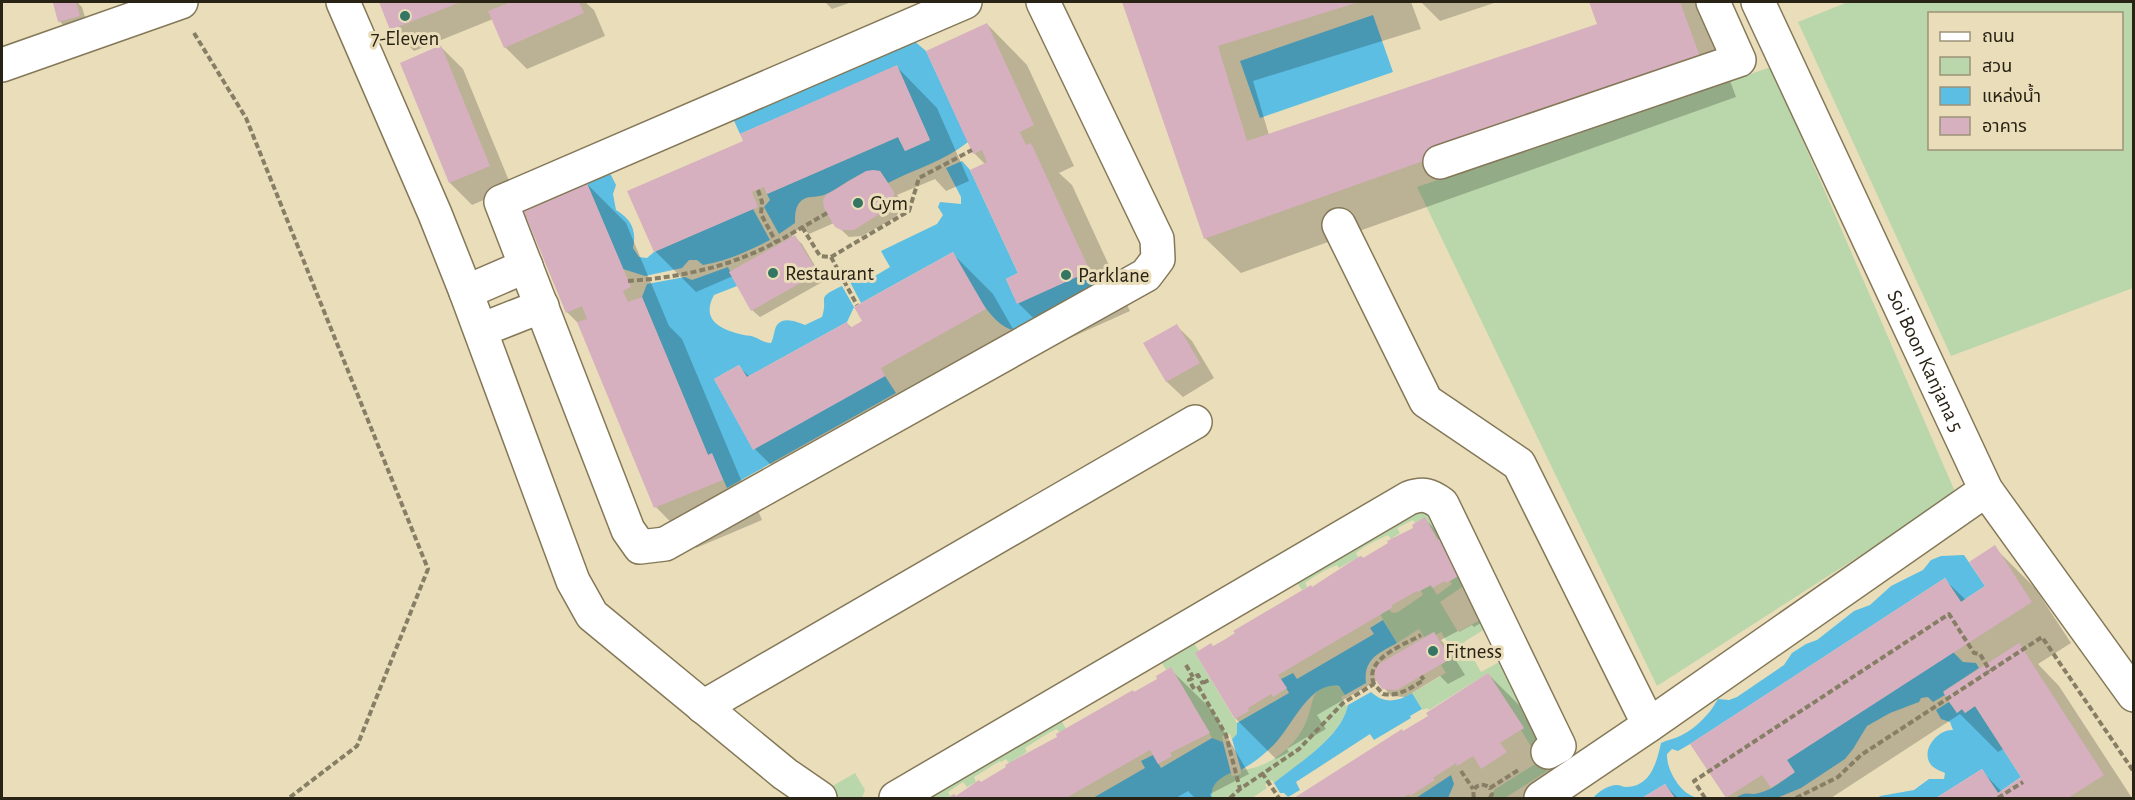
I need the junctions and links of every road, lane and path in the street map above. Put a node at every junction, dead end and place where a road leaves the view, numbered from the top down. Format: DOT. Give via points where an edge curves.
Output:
graph roads {
  1 [pos="343,2"];
  2 [pos="965,2"];
  3 [pos="1043,2"];
  4 [pos="1713,2"];
  5 [pos="1766,4"];
  6 [pos="185,13"];
  7 [pos="2,65"];
  8 [pos="972,150"];
  9 [pos="1440,162"];
  10 [pos="758,190"];
  11 [pos="827,213"];
  12 [pos="1339,225"];
  13 [pos="802,227"];
  14 [pos="774,239"];
  15 [pos="831,257"];
  16 [pos="526,266"];
  17 [pos="628,281"];
  18 [pos="466,292"];
  19 [pos="857,305"];
  20 [pos="542,306"];
  21 [pos="481,330"];
  22 [pos="1195,422"];
  23 [pos="1986,490"];
  24 [pos="1420,635"];
  25 [pos="1990,671"];
  26 [pos="1421,676"];
  27 [pos="1211,679"];
  28 [pos="1373,684"];
  29 [pos="1198,686"];
  30 [pos="1186,693"];
  31 [pos="2133,695"];
  32 [pos="703,707"];
  33 [pos="1649,725"];
  34 [pos="1461,771"];
  35 [pos="2133,772"];
  36 [pos="1262,773"];
  37 [pos="1576,774"];
  38 [pos="2023,782"];
  39 [pos="1240,789"];
  40 [pos="1474,790"];
  41 [pos="289,798"];
  42 [pos="820,798"];
  43 [pos="896,798"];
  44 [pos="1230,798"];
  45 [pos="1279,798"];
  46 [pos="1474,798"];
  47 [pos="1490,798"];
  48 [pos="1540,798"];
  49 [pos="1702,798"];
  50 [pos="1796,798"];
  51 [pos="1998,798"];
  1 -- 18 [label="street"];
  2 -- 16 [label="street" via="501,202"];
  3 -- 20 [label="street" via="1157,239 1158,259 1146,275 665,543 640,547 628,530"];
  4 -- 9 [label="street" via="1739,60"];
  5 -- 23 [label="street, Soi Boon Kanjana 5"];
  6 -- 7 [label="street"];
  6 -- 41 [label="path" via="246,118 428,569 357,746"];
  8 -- 15 [label="path" via="919,178 909,210"];
  10 -- 14 [label="path" via="761,214"];
  11 -- 13 [label="path"];
  12 -- 33 [label="street" via="1426,401 1519,464"];
  13 -- 14 [label="path"];
  13 -- 15 [label="path" via="820,256"];
  14 -- 17 [label="path" via="742,258 714,268"];
  15 -- 19 [label="path"];
  16 -- 18 [label="street"];
  16 -- 20 [label="street"];
  18 -- 21 [label="street"];
  20 -- 21 [label="street"];
  21 -- 32 [label="street" via="573,581 592,615"];
  22 -- 32 [label="street"];
  23 -- 31 [label="street, Soi Boon Kanjana 5"];
  23 -- 33 [label="street"];
  24 -- 28 [label="path" via="1377,661 1372,670"];
  25 -- 35 [label="path" via="2042,637"];
  25 -- 49 [label="path" via="1949,614 1695,781"];
  25 -- 50 [label="path" via="1861,755 1838,777"];
  26 -- 28 [label="path" via="1424,681 1392,696 1383,694"];
  27 -- 29 [label="path"];
  28 -- 36 [label="path" via="1343,703 1299,749"];
  29 -- 30 [label="path"];
  29 -- 39 [label="path" via="1226,735"];
  32 -- 42 [label="street"];
  33 -- 37 [label="street"];
  34 -- 40 [label="path"];
  36 -- 39 [label="path"];
  36 -- 45 [label="path"];
  37 -- 43 [label="street" via="1553,749 1442,504 1432,496 1420,495"];
  37 -- 48 [label="street"];
  38 -- 51 [label="path"];
  39 -- 44 [label="path"];
  40 -- 46 [label="path"];
  40 -- 47 [label="path" via="1486,784 1492,794"];
}
